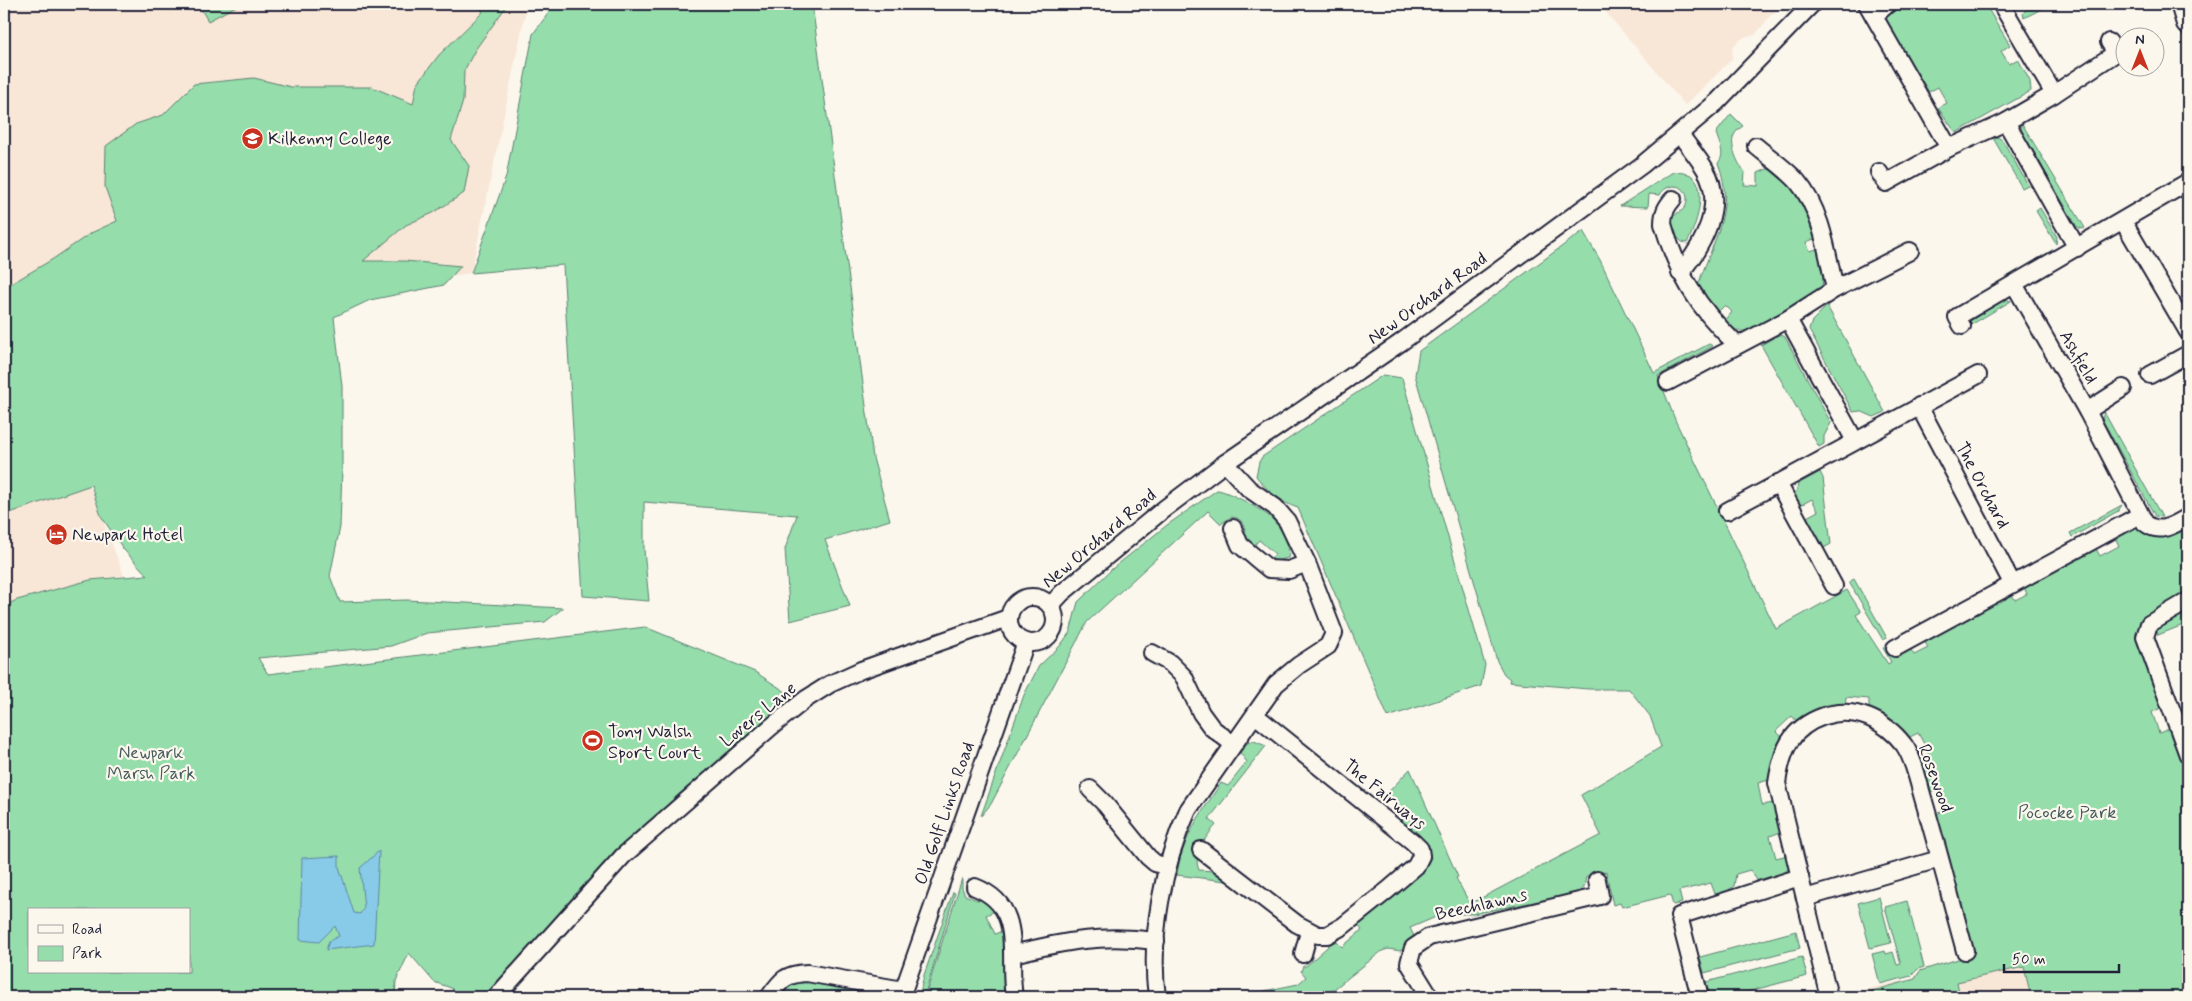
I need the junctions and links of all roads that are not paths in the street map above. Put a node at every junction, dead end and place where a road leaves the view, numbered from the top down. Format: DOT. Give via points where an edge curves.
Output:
graph roads {
  1 [pos="1812,4"];
  2 [pos="1888,4"];
  3 [pos="2179,4"];
  4 [pos="2004,5"];
  5 [pos="1870,10"];
  6 [pos="2188,27"];
  7 [pos="2108,42"];
  8 [pos="2054,94"];
  9 [pos="2006,122"];
  10 [pos="1680,134"];
  11 [pos="1756,146"];
  12 [pos="1949,148"];
  13 [pos="1879,172"];
  14 [pos="2188,182"];
  15 [pos="1673,199"];
  16 [pos="2124,221"];
  17 [pos="2077,248"];
  18 [pos="1910,251"];
  19 [pos="1680,273"];
  20 [pos="2014,284"];
  21 [pos="1835,289"];
  22 [pos="1788,319"];
  23 [pos="1962,326"];
  24 [pos="2188,332"];
  25 [pos="1736,344"];
  26 [pos="2188,354"];
  27 [pos="1978,374"];
  28 [pos="2150,375"];
  29 [pos="1668,382"];
  30 [pos="2124,388"];
  31 [pos="1919,406"];
  32 [pos="2087,411"];
  33 [pos="1855,441"];
  34 [pos="1225,463"];
  35 [pos="1778,483"];
  36 [pos="1727,511"];
  37 [pos="2140,515"];
  38 [pos="2188,517"];
  39 [pos="1233,528"];
  40 [pos="1307,563"];
  41 [pos="2012,583"];
  42 [pos="1834,586"];
  43 [pos="2188,601"];
  44 [pos="1050,606"];
  45 [pos="1008,618"];
  46 [pos="1026,642"];
  47 [pos="1896,648"];
  48 [pos="1152,653"];
  49 [pos="1255,715"];
  50 [pos="1233,744"];
  51 [pos="2188,755"];
  52 [pos="1090,789"];
  53 [pos="1202,850"];
  54 [pos="1939,859"];
  55 [pos="1167,867"];
  56 [pos="1800,877"];
  57 [pos="1597,880"];
  58 [pos="974,887"];
  59 [pos="1805,898"];
  60 [pos="1309,932"];
  61 [pos="1156,941"];
  62 [pos="1964,951"];
  63 [pos="1013,954"];
  64 [pos="1303,954"];
  65 [pos="902,994"];
  66 [pos="496,997"];
  67 [pos="769,997"];
  68 [pos="1014,997"];
  69 [pos="1157,997"];
  70 [pos="1430,997"];
  71 [pos="1700,997"];
  72 [pos="1829,997"];
  1 -- 10 [label="street, New Orchard Road"];
  2 -- 5 [label="street"];
  3 -- 6 [label="street"];
  4 -- 8 [label="street"];
  5 -- 12 [label="street"];
  7 -- 8 [label="street" via="2116,53"];
  8 -- 9 [label="street"];
  9 -- 12 [label="street"];
  9 -- 17 [label="street"];
  10 -- 19 [label="street" via="1706,171 1713,196 1709,224 1697,253"];
  10 -- 34 [label="street, New Orchard Road" via="1474,290"];
  11 -- 21 [label="street" via="1798,183 1812,208 1822,231"];
  12 -- 13 [label="street" via="1886,184"];
  14 -- 16 [label="street"];
  15 -- 19 [label="street" via="1663,215 1663,224"];
  16 -- 17 [label="street"];
  16 -- 24 [label="street"];
  17 -- 20 [label="street"];
  18 -- 21 [label="street"];
  19 -- 25 [label="street" via="1713,323"];
  20 -- 23 [label="street" via="1957,317"];
  20 -- 32 [label="street, Ashfield"];
  21 -- 22 [label="street"];
  22 -- 25 [label="street"];
  22 -- 33 [label="street"];
  25 -- 29 [label="street"];
  26 -- 28 [label="street"];
  27 -- 31 [label="street"];
  30 -- 32 [label="street, Ashfield"];
  31 -- 33 [label="street"];
  31 -- 41 [label="street, The Orchard"];
  32 -- 37 [label="street"];
  33 -- 35 [label="street"];
  34 -- 40 [label="street" via="1253,493 1281,512"];
  34 -- 44 [label="street, New Orchard Road" via="1164,509"];
  35 -- 36 [label="street"];
  35 -- 42 [label="street"];
  37 -- 38 [label="street" via="2151,528 2158,530"];
  37 -- 41 [label="street"];
  39 -- 40 [label="street" via="1240,545 1269,569 1289,570"];
  40 -- 49 [label="street" via="1333,625 1333,639 1276,684"];
  41 -- 47 [label="street"];
  43 -- 51 [label="street" via="2149,624 2145,637"];
  44 -- 45 [label="street" via="1039,598 1026,598 1014,605"];
  44 -- 46 [label="street" via="1055,619 1051,633 1040,642"];
  45 -- 46 [label="street" via="1015,636"];
  45 -- 66 [label="street, Lovers Lane" via="861,670 806,699 623,856"];
  46 -- 65 [label="street, Old Golf Links Road"];
  48 -- 50 [label="street" via="1184,677 1201,713 1212,728"];
  49 -- 50 [label="street"];
  49 -- 60 [label="street, The Fairways" via="1420,849 1421,856 1416,866 1343,926 1328,934"];
  50 -- 55 [label="street" via="1188,810"];
  52 -- 55 [label="street" via="1148,857"];
  53 -- 60 [label="street"];
  54 -- 56 [label="street, Rosewood" via="1937,843 1905,746 1890,729 1870,717 1840,714 1825,716 1805,725 1789,740 1780,761 1777,783"];
  54 -- 59 [label="street"];
  54 -- 62 [label="street, Rosewood"];
  55 -- 61 [label="street"];
  56 -- 59 [label="street, Rosewood"];
  56 -- 71 [label="street" via="1679,916"];
  57 -- 70 [label="street, Beechlawns" via="1600,896 1429,937 1412,948 1410,963"];
  58 -- 63 [label="street" via="985,891 1001,905 1010,926"];
  59 -- 72 [label="street, Rosewood"];
  60 -- 64 [label="street"];
  61 -- 63 [label="street" via="1100,937"];
  61 -- 69 [label="street"];
  63 -- 68 [label="street"];
  65 -- 67 [label="street" via="794,973 784,977"];
}
